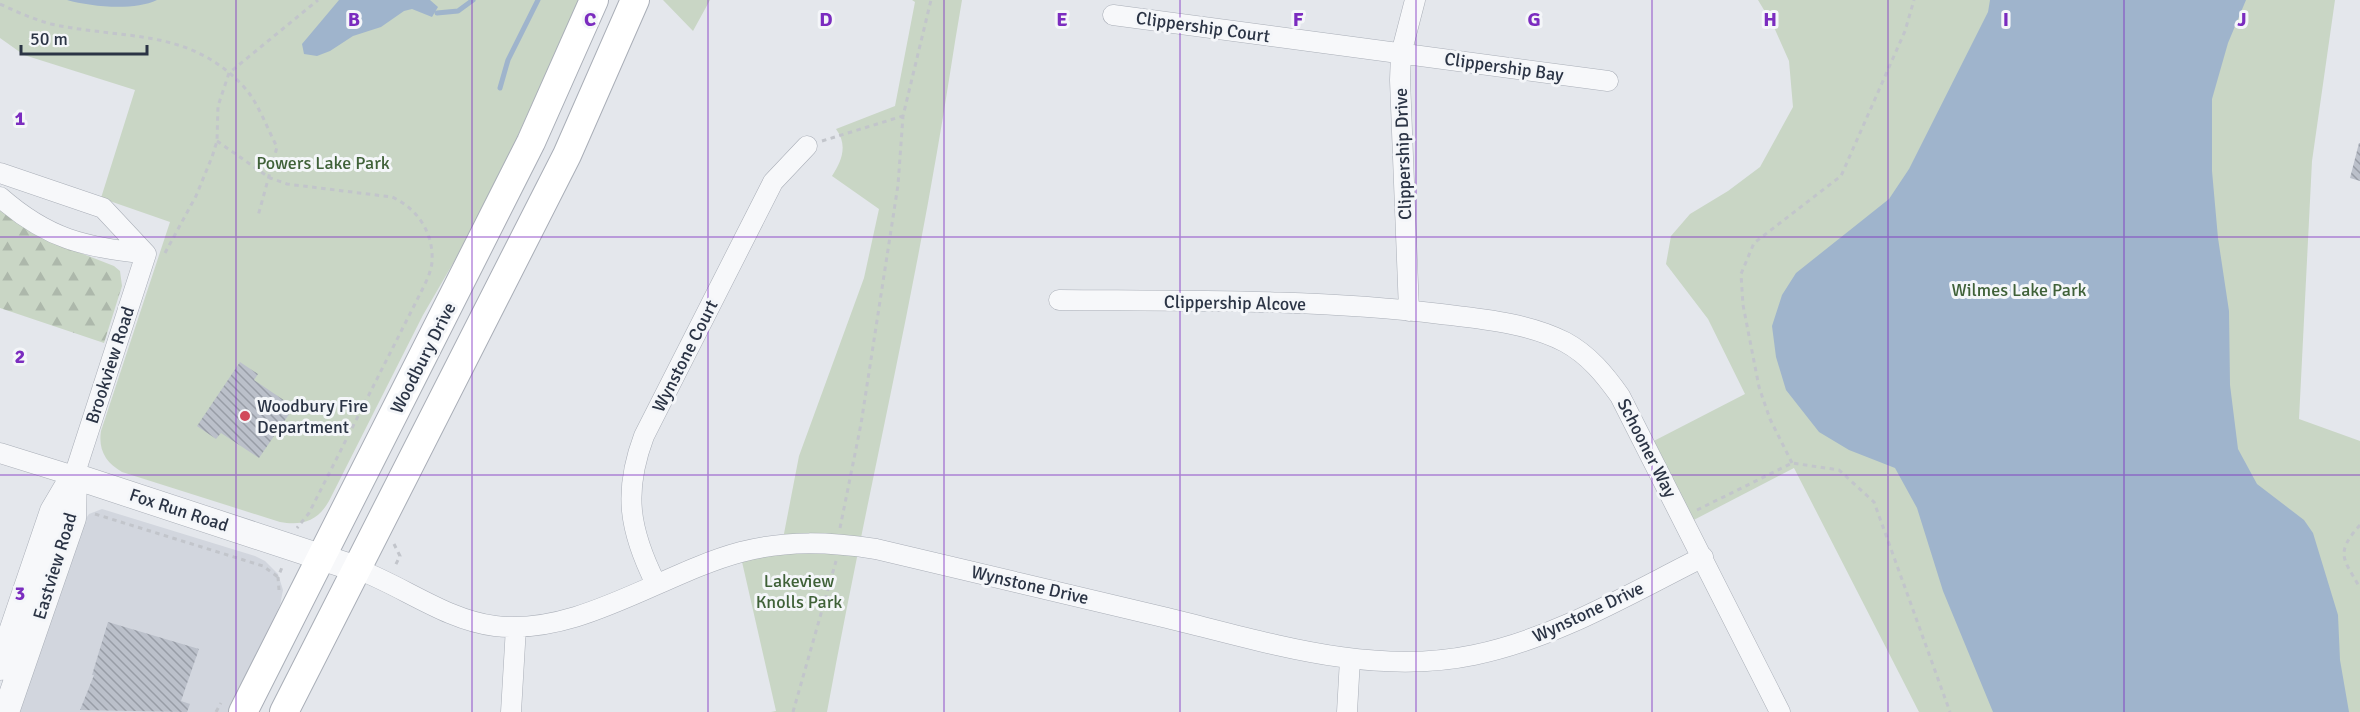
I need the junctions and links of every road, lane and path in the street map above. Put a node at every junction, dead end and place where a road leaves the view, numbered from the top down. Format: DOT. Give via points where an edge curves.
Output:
graph roads {
  1 [pos="318,0"];
  2 [pos="594,0"];
  3 [pos="635,0"];
  4 [pos="931,0"];
  5 [pos="1416,0"];
  6 [pos="1914,0"];
  7 [pos="0,3"];
  8 [pos="1113,15"];
  9 [pos="1401,54"];
  10 [pos="229,73"];
  11 [pos="1608,81"];
  12 [pos="903,116"];
  13 [pos="217,141"];
  14 [pos="807,146"];
  15 [pos="0,173"];
  16 [pos="270,178"];
  17 [pos="0,197"];
  18 [pos="258,216"];
  19 [pos="168,245"];
  20 [pos="146,254"];
  21 [pos="1059,300"];
  22 [pos="1409,310"];
  23 [pos="0,453"];
  24 [pos="1792,463"];
  25 [pos="74,476"];
  26 [pos="95,514"];
  27 [pos="1682,517"];
  28 [pos="299,523"];
  29 [pos="2360,525"];
  30 [pos="840,530"];
  31 [pos="322,557"];
  32 [pos="1702,557"];
  33 [pos="836,559"];
  34 [pos="357,568"];
  35 [pos="278,577"];
  36 [pos="656,584"];
  37 [pos="2360,588"];
  38 [pos="516,627"];
  39 [pos="1350,659"];
  40 [pos="0,667"];
  41 [pos="6,712"];
  42 [pos="243,712"];
  43 [pos="284,712"];
  44 [pos="511,712"];
  45 [pos="793,712"];
  46 [pos="1347,712"];
  47 [pos="1780,712"];
  48 [pos="1950,712"];
  1 -- 10 [label="path"];
  2 -- 31 [label="main road, Woodbury Drive" via="527,151"];
  3 -- 34 [label="main road, Woodbury Drive" via="567,155"];
  4 -- 12 [label="path"];
  5 -- 9 [label="street, Clippership Drive"];
  6 -- 24 [label="path" via="1905,31 1840,176 1754,243 1741,274 1759,387"];
  7 -- 10 [label="path" via="51,24 177,43 201,52"];
  8 -- 9 [label="street, Clippership Court"];
  9 -- 11 [label="street, Clippership Bay"];
  9 -- 22 [label="street, Clippership Drive"];
  10 -- 13 [label="path" via="218,106"];
  10 -- 16 [label="path" via="246,88 277,147"];
  12 -- 14 [label="path"];
  12 -- 30 [label="path" via="891,231"];
  13 -- 16 [label="path"];
  13 -- 19 [label="path" via="200,187"];
  14 -- 36 [label="street, Wynstone Court" via="773,182 644,436 636,459 630,486 631,513 635,535"];
  15 -- 20 [label="street" via="103,208"];
  16 -- 18 [label="path"];
  16 -- 28 [label="path" via="287,184 392,197 407,204 424,228 432,263 309,513"];
  17 -- 20 [label="street" via="34,224 64,238 91,247"];
  20 -- 25 [label="street, Brookview Road"];
  21 -- 22 [label="street, Clippership Alcove" via="1293,303"];
  22 -- 27 [label="street, Schooner Way" via="1504,323 1565,342 1585,355 1620,396"];
  23 -- 25 [label="street, Fox Run Road"];
  24 -- 27 [label="path"];
  24 -- 48 [label="path" via="1839,470 1874,502"];
  25 -- 31 [label="street, Fox Run Road"];
  25 -- 40 [label="street, Eastview Road" via="53,511"];
  25 -- 41 [label="street, Eastview Road" via="73,518"];
  26 -- 35 [label="path" via="263,566"];
  27 -- 32 [label="street, Schooner Way"];
  29 -- 37 [label="path" via="2345,544 2344,565"];
  31 -- 34 [label="street, Fox Run Road"];
  31 -- 42 [label="main road, Woodbury Drive"];
  32 -- 39 [label="street, Wynstone Drive" via="1568,624 1504,648 1434,660"];
  32 -- 47 [label="street, Schooner Way"];
  33 -- 45 [label="path"];
  34 -- 38 [label="street, Wynstone Drive" via="465,618"];
  34 -- 43 [label="main road, Woodbury Drive"];
  36 -- 38 [label="street, Wynstone Drive" via="550,624"];
  36 -- 39 [label="street, Wynstone Drive" via="740,552 807,542 838,544 876,549"];
  38 -- 44 [label="street"];
  39 -- 46 [label="street"];
}
